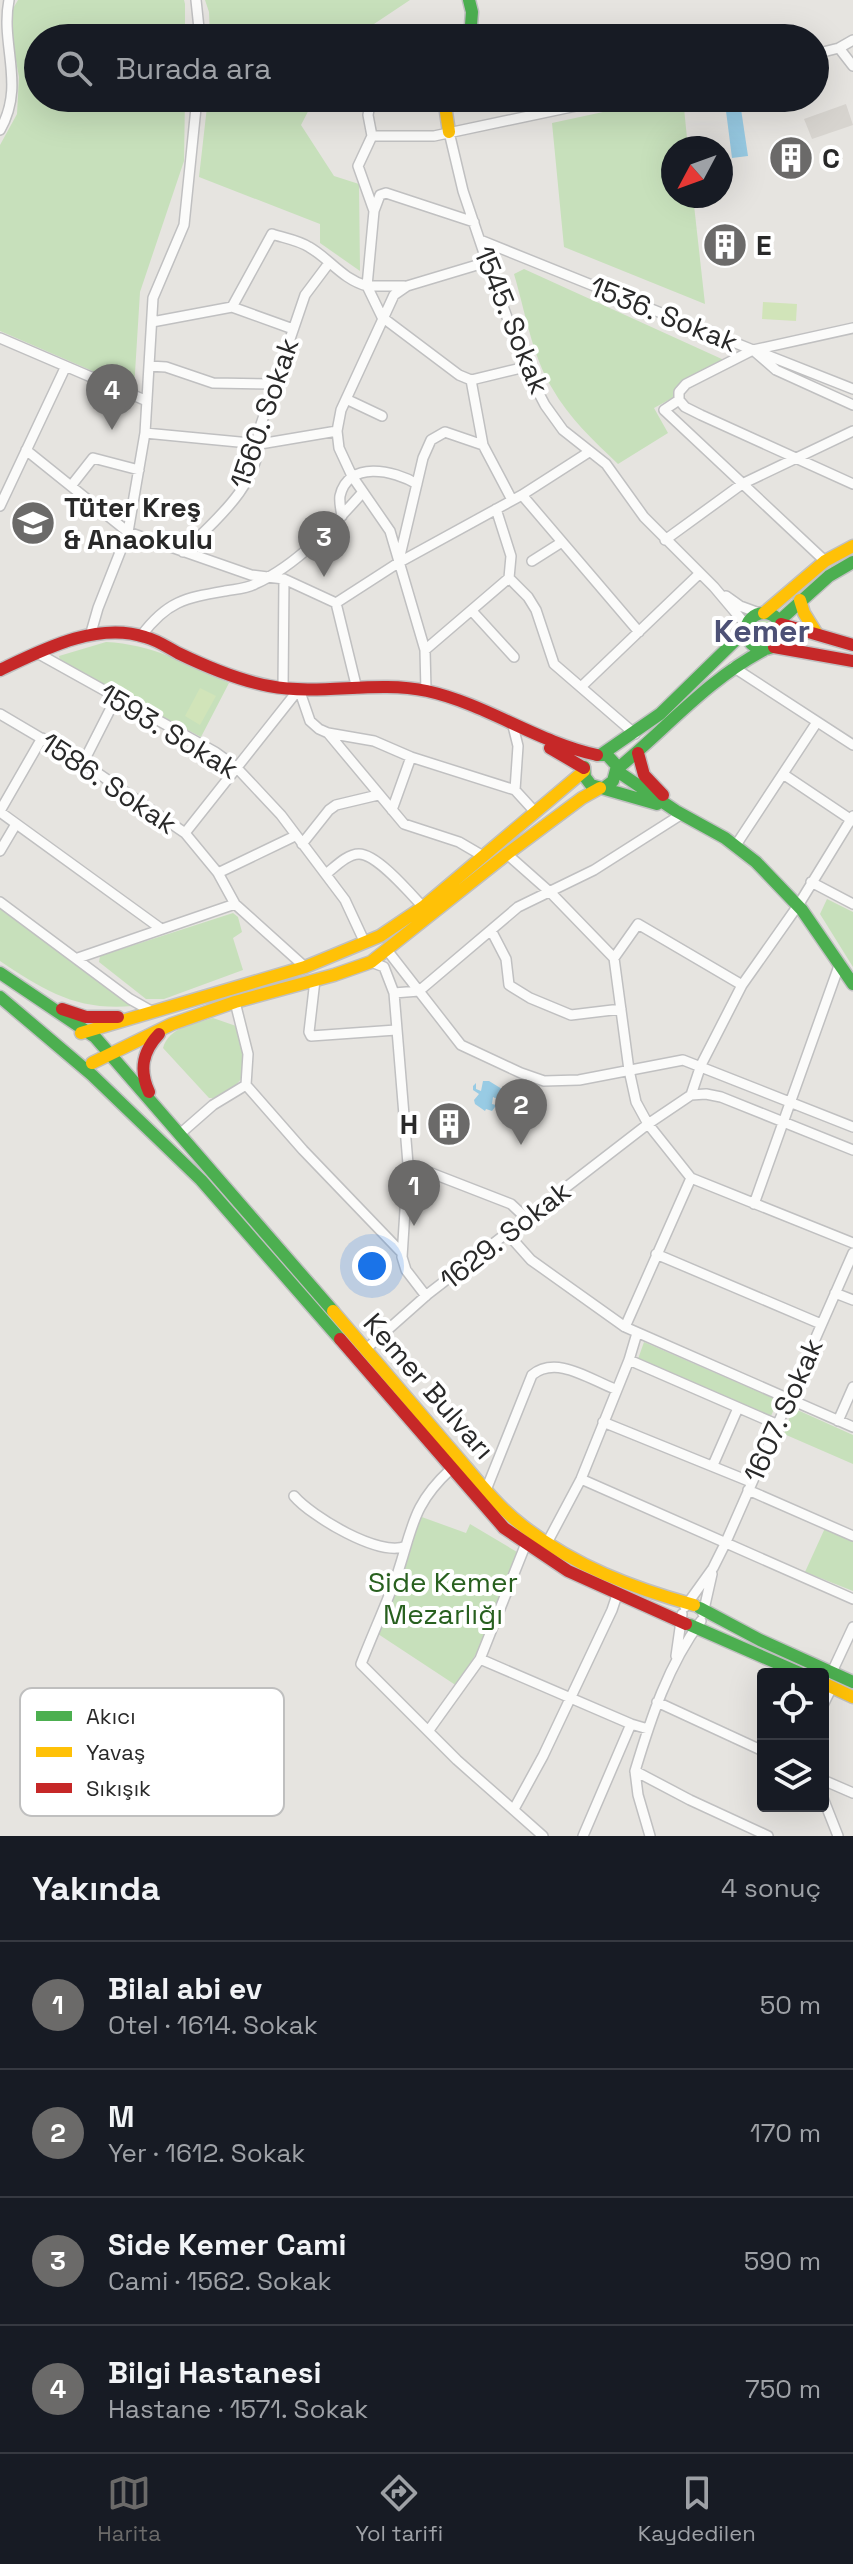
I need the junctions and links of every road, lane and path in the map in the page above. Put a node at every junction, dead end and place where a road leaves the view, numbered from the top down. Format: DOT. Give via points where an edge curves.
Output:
graph roads {
  1 [pos="9,0"];
  2 [pos="196,0"];
  3 [pos="469,0"];
  4 [pos="199,24"];
  5 [pos="471,24"];
  6 [pos="853,40"];
  7 [pos="839,48"];
  8 [pos="829,50"];
  9 [pos="853,66"];
  10 [pos="196,112"];
  11 [pos="369,112"];
  12 [pos="446,112"];
  13 [pos="546,112"];
  14 [pos="0,130"];
  15 [pos="449,132"];
  16 [pos="372,136"];
  17 [pos="374,211"];
  18 [pos="474,222"];
  19 [pos="480,240"];
  20 [pos="487,262"];
  21 [pos="329,263"];
  22 [pos="367,286"];
  23 [pos="407,286"];
  24 [pos="232,307"];
  25 [pos="382,317"];
  26 [pos="152,322"];
  27 [pos="853,328"];
  28 [pos="293,329"];
  29 [pos="0,338"];
  30 [pos="753,350"];
  31 [pos="149,366"];
  32 [pos="525,367"];
  33 [pos="65,368"];
  34 [pos="471,380"];
  35 [pos="277,384"];
  36 [pos="853,389"];
  37 [pos="346,399"];
  38 [pos="679,400"];
  39 [pos="147,401"];
  40 [pos="853,405"];
  41 [pos="382,416"];
  42 [pos="337,431"];
  43 [pos="853,431"];
  44 [pos="145,433"];
  45 [pos="260,444"];
  46 [pos="483,445"];
  47 [pos="26,450"];
  48 [pos="589,452"];
  49 [pos="793,458"];
  50 [pos="139,470"];
  51 [pos="352,476"];
  52 [pos="417,484"];
  53 [pos="742,484"];
  54 [pos="853,484"];
  55 [pos="71,486"];
  56 [pos="363,492"];
  57 [pos="522,495"];
  58 [pos="512,500"];
  59 [pos="0,506"];
  60 [pos="496,509"];
  61 [pos="342,516"];
  62 [pos="128,532"];
  63 [pos="665,540"];
  64 [pos="562,542"];
  65 [pos="853,546"];
  66 [pos="183,552"];
  67 [pos="532,561"];
  68 [pos="825,561"];
  69 [pos="853,562"];
  70 [pos="398,563"];
  71 [pos="699,574"];
  72 [pos="268,577"];
  73 [pos="509,578"];
  74 [pos="284,579"];
  75 [pos="714,587"];
  76 [pos="800,600"];
  77 [pos="336,603"];
  78 [pos="472,611"];
  79 [pos="762,613"];
  80 [pos="780,622"];
  81 [pos="746,628"];
  82 [pos="639,632"];
  83 [pos="817,634"];
  84 [pos="90,636"];
  85 [pos="141,636"];
  86 [pos="853,645"];
  87 [pos="769,648"];
  88 [pos="425,650"];
  89 [pos="39,654"];
  90 [pos="514,657"];
  91 [pos="22,659"];
  92 [pos="853,661"];
  93 [pos="0,663"];
  94 [pos="733,667"];
  95 [pos="0,670"];
  96 [pos="581,687"];
  97 [pos="283,689"];
  98 [pos="299,689"];
  99 [pos="357,689"];
  100 [pos="426,691"];
  101 [pos="116,698"];
  102 [pos="0,714"];
  103 [pos="817,722"];
  104 [pos="513,726"];
  105 [pos="328,733"];
  106 [pos="635,734"];
  107 [pos="42,738"];
  108 [pos="853,745"];
  109 [pos="638,753"];
  110 [pos="599,754"];
  111 [pos="411,757"];
  112 [pos="83,763"];
  113 [pos="236,767"];
  114 [pos="584,770"];
  115 [pos="617,770"];
  116 [pos="783,774"];
  117 [pos="602,788"];
  118 [pos="515,790"];
  119 [pos="378,795"];
  120 [pos="392,810"];
  121 [pos="0,812"];
  122 [pos="536,813"];
  123 [pos="682,814"];
  124 [pos="852,819"];
  125 [pos="16,824"];
  126 [pos="185,833"];
  127 [pos="295,836"];
  128 [pos="302,844"];
  129 [pos="736,845"];
  130 [pos="0,851"];
  131 [pos="507,854"];
  132 [pos="483,856"];
  133 [pos="218,873"];
  134 [pos="326,874"];
  135 [pos="811,882"];
  136 [pos="551,893"];
  137 [pos="0,902"];
  138 [pos="235,904"];
  139 [pos="799,904"];
  140 [pos="853,904"];
  141 [pos="423,907"];
  142 [pos="160,928"];
  143 [pos="491,930"];
  144 [pos="365,943"];
  145 [pos="387,950"];
  146 [pos="78,958"];
  147 [pos="614,958"];
  148 [pos="371,962"];
  149 [pos="840,963"];
  150 [pos="305,967"];
  151 [pos="0,973"];
  152 [pos="315,980"];
  153 [pos="853,984"];
  154 [pos="742,985"];
  155 [pos="419,991"];
  156 [pos="394,993"];
  157 [pos="0,997"];
  158 [pos="42,1001"];
  159 [pos="235,1002"];
  160 [pos="621,1009"];
  161 [pos="153,1012"];
  162 [pos="134,1017"];
  163 [pos="172,1024"];
  164 [pos="396,1030"];
  165 [pos="87,1034"];
  166 [pos="110,1053"];
  167 [pos="74,1060"];
  168 [pos="92,1063"];
  169 [pos="701,1065"];
  170 [pos="629,1070"];
  171 [pos="246,1085"];
  172 [pos="691,1095"];
  173 [pos="792,1103"];
  174 [pos="156,1106"];
  175 [pos="785,1122"];
  176 [pos="648,1124"];
  177 [pos="853,1127"];
  178 [pos="181,1133"];
  179 [pos="853,1150"];
  180 [pos="408,1164"];
  181 [pos="691,1178"];
  182 [pos="754,1204"];
  183 [pos="527,1219"];
  184 [pos="507,1233"];
  185 [pos="853,1243"];
  186 [pos="402,1253"];
  187 [pos="853,1253"];
  188 [pos="656,1254"];
  189 [pos="835,1293"];
  190 [pos="426,1296"];
  191 [pos="853,1300"];
  192 [pos="821,1324"];
  193 [pos="625,1327"];
  194 [pos="637,1333"];
  195 [pos="366,1349"];
  196 [pos="629,1360"];
  197 [pos="853,1387"];
  198 [pos="615,1389"];
  199 [pos="787,1399"];
  200 [pos="738,1408"];
  201 [pos="838,1421"];
  202 [pos="603,1422"];
  203 [pos="776,1424"];
  204 [pos="853,1427"];
  205 [pos="713,1465"];
  206 [pos="451,1469"];
  207 [pos="581,1479"];
  208 [pos="749,1486"];
  209 [pos="486,1490"];
  210 [pos="294,1496"];
  211 [pos="853,1536"];
  212 [pos="547,1543"];
  213 [pos="725,1544"];
  214 [pos="406,1546"];
  215 [pos="525,1546"];
  216 [pos="713,1568"];
  217 [pos="617,1595"];
  218 [pos="853,1599"];
  219 [pos="693,1615"];
  220 [pos="853,1627"];
  221 [pos="480,1659"];
  222 [pos="675,1663"];
  223 [pos="791,1668"];
  224 [pos="832,1672"];
  225 [pos="853,1682"];
  226 [pos="829,1686"];
  227 [pos="571,1697"];
  228 [pos="853,1697"];
  229 [pos="657,1702"];
  230 [pos="631,1724"];
  231 [pos="648,1729"];
  232 [pos="429,1730"];
  233 [pos="757,1748"];
  234 [pos="635,1771"];
  235 [pos="829,1783"];
  236 [pos="853,1793"];
  237 [pos="514,1809"];
  238 [pos="829,1812"];
  239 [pos="543,1836"];
  240 [pos="583,1836"];
  241 [pos="650,1836"];
  242 [pos="768,1836"];
  243 [pos="838,1836"];
  1 -- 14 [label="street" via="2,34 11,103"];
  2 -- 4 [label="street"];
  3 -- 5 [label="main road"];
  6 -- 7 [label="street"];
  7 -- 8 [label="street"];
  7 -- 9 [label="street"];
  10 -- 26 [label="street" via="184,225 153,298"];
  11 -- 16 [label="street"];
  12 -- 15 [label="main road"];
  13 -- 15 [label="street"];
  15 -- 16 [label="street"];
  15 -- 18 [label="street, 1545. Sokak"];
  16 -- 17 [label="street" via="358,166"];
  17 -- 18 [label="street" via="376,200 386,193"];
  17 -- 22 [label="street"];
  18 -- 19 [label="street, 1545. Sokak"];
  19 -- 20 [label="street, 1545. Sokak"];
  19 -- 30 [label="street, 1536. Sokak"];
  20 -- 23 [label="street"];
  20 -- 32 [label="street, 1545. Sokak"];
  21 -- 22 [label="street"];
  21 -- 24 [label="street" via="310,247 272,234"];
  21 -- 28 [label="street, 1560. Sokak" via="305,295"];
  22 -- 23 [label="street"];
  22 -- 25 [label="street"];
  23 -- 25 [label="street" via="394,295"];
  24 -- 26 [label="street"];
  24 -- 28 [label="street"];
  25 -- 34 [label="street"];
  25 -- 37 [label="street"];
  26 -- 31 [label="street"];
  27 -- 30 [label="street, 1536. Sokak"];
  28 -- 35 [label="street, 1560. Sokak"];
  29 -- 33 [label="street"];
  30 -- 36 [label="street"];
  30 -- 38 [label="street" via="686,384"];
  30 -- 40 [label="street" via="776,370"];
  31 -- 35 [label="street" via="213,383"];
  31 -- 39 [label="street"];
  32 -- 34 [label="street"];
  32 -- 48 [label="street, 1545. Sokak" via="563,430"];
  33 -- 39 [label="street"];
  33 -- 47 [label="street"];
  34 -- 46 [label="street"];
  35 -- 45 [label="street, 1560. Sokak" via="258,433"];
  37 -- 41 [label="street"];
  37 -- 42 [label="street"];
  38 -- 49 [label="street"];
  38 -- 53 [label="street" via="664,410"];
  39 -- 44 [label="street"];
  42 -- 45 [label="street"];
  42 -- 51 [label="street" via="343,462"];
  43 -- 49 [label="street"];
  44 -- 45 [label="street"];
  44 -- 50 [label="street"];
  45 -- 66 [label="street, 1560. Sokak" via="239,494"];
  46 -- 52 [label="street" via="445,432 431,440"];
  46 -- 58 [label="street"];
  47 -- 55 [label="street"];
  47 -- 59 [label="street"];
  48 -- 57 [label="street"];
  48 -- 63 [label="street, 1545. Sokak" via="606,464"];
  49 -- 53 [label="street"];
  49 -- 54 [label="street"];
  50 -- 55 [label="street" via="93,458"];
  50 -- 62 [label="street"];
  51 -- 52 [label="street" via="364,470"];
  51 -- 56 [label="street"];
  51 -- 61 [label="street" via="340,497"];
  52 -- 70 [label="street"];
  53 -- 63 [label="street"];
  53 -- 68 [label="street"];
  55 -- 62 [label="street"];
  56 -- 61 [label="street"];
  56 -- 70 [label="street" via="390,531"];
  57 -- 58 [label="street"];
  57 -- 64 [label="street"];
  58 -- 60 [label="street"];
  60 -- 70 [label="street"];
  60 -- 73 [label="street" via="511,556"];
  61 -- 72 [label="street"];
  62 -- 66 [label="street"];
  62 -- 84 [label="street"];
  63 -- 71 [label="street, 1545. Sokak"];
  64 -- 67 [label="street"];
  64 -- 82 [label="street"];
  65 -- 68 [label="main road"];
  66 -- 72 [label="street"];
  68 -- 79 [label="main road"];
  69 -- 76 [label="main road"];
  70 -- 77 [label="street"];
  70 -- 88 [label="street"];
  71 -- 75 [label="street, 1545. Sokak"];
  71 -- 82 [label="street"];
  72 -- 74 [label="street"];
  72 -- 85 [label="street" via="167,606"];
  73 -- 78 [label="street"];
  73 -- 96 [label="street" via="536,610 554,664"];
  74 -- 77 [label="street"];
  74 -- 97 [label="street"];
  75 -- 79 [label="street" via="740,606"];
  75 -- 81 [label="street"];
  76 -- 80 [label="main road"];
  76 -- 83 [label="main road"];
  77 -- 99 [label="street"];
  78 -- 88 [label="street"];
  78 -- 90 [label="street"];
  79 -- 80 [label="main road"];
  79 -- 81 [label="main road"];
  80 -- 83 [label="main road"];
  80 -- 87 [label="main road" via="782,634"];
  81 -- 87 [label="main road" via="749,642"];
  81 -- 106 [label="main road"];
  82 -- 96 [label="street"];
  83 -- 86 [label="main road"];
  84 -- 85 [label="main road"];
  84 -- 89 [label="main road"];
  85 -- 97 [label="main road" via="225,674"];
  87 -- 92 [label="main road"];
  87 -- 94 [label="main road"];
  88 -- 100 [label="street"];
  89 -- 91 [label="main road"];
  89 -- 101 [label="street, 1593. Sokak"];
  91 -- 93 [label="main road"];
  91 -- 95 [label="main road"];
  94 -- 103 [label="street"];
  94 -- 109 [label="main road"];
  96 -- 106 [label="street"];
  97 -- 98 [label="main road"];
  98 -- 99 [label="main road"];
  98 -- 105 [label="street" via="310,721"];
  98 -- 113 [label="street"];
  99 -- 100 [label="main road"];
  100 -- 104 [label="main road"];
  101 -- 112 [label="street"];
  101 -- 113 [label="street, 1593. Sokak"];
  102 -- 107 [label="street, 1586. Sokak"];
  103 -- 108 [label="street"];
  103 -- 116 [label="street"];
  104 -- 110 [label="main road"];
  104 -- 114 [label="main road"];
  104 -- 118 [label="street" via="518,746"];
  105 -- 111 [label="street" via="374,741"];
  105 -- 119 [label="street"];
  106 -- 110 [label="main road"];
  107 -- 112 [label="street, 1586. Sokak"];
  107 -- 121 [label="street"];
  109 -- 115 [label="main road"];
  109 -- 123 [label="main road" via="644,775"];
  110 -- 114 [label="main road" via="588,759"];
  110 -- 115 [label="main road" via="611,758"];
  111 -- 118 [label="street"];
  111 -- 120 [label="street"];
  112 -- 126 [label="street, 1586. Sokak"];
  113 -- 126 [label="street"];
  113 -- 127 [label="street, 1593. Sokak"];
  114 -- 117 [label="main road" via="587,782"];
  114 -- 122 [label="main road"];
  115 -- 117 [label="main road"];
  115 -- 123 [label="main road"];
  116 -- 124 [label="street"];
  116 -- 129 [label="street"];
  117 -- 123 [label="main road"];
  117 -- 131 [label="main road"];
  118 -- 122 [label="street"];
  119 -- 120 [label="street"];
  119 -- 128 [label="street" via="336,805"];
  120 -- 132 [label="street" via="404,824"];
  121 -- 125 [label="street"];
  122 -- 132 [label="main road"];
  123 -- 129 [label="main road"];
  123 -- 136 [label="street"];
  124 -- 135 [label="street"];
  125 -- 130 [label="street"];
  125 -- 142 [label="street"];
  126 -- 133 [label="street, 1586. Sokak"];
  127 -- 128 [label="street, 1593. Sokak"];
  127 -- 133 [label="street"];
  128 -- 134 [label="street, 1593. Sokak"];
  129 -- 139 [label="main road"];
  131 -- 136 [label="street"];
  131 -- 145 [label="main road"];
  132 -- 141 [label="main road"];
  133 -- 138 [label="street, 1586. Sokak"];
  134 -- 141 [label="street" via="359,853 374,859"];
  134 -- 144 [label="street, 1593. Sokak"];
  135 -- 139 [label="street"];
  135 -- 140 [label="street"];
  136 -- 143 [label="street" via="518,907"];
  136 -- 147 [label="street"];
  137 -- 146 [label="street"];
  138 -- 142 [label="street"];
  138 -- 150 [label="street, 1586. Sokak"];
  139 -- 149 [label="main road"];
  139 -- 154 [label="street"];
  141 -- 144 [label="main road"];
  142 -- 146 [label="street"];
  143 -- 155 [label="street"];
  143 -- 160 [label="street" via="506,959 509,985 530,998 571,1015"];
  144 -- 150 [label="main road"];
  145 -- 148 [label="main road"];
  145 -- 155 [label="street"];
  146 -- 161 [label="street"];
  147 -- 154 [label="street" via="638,924"];
  147 -- 160 [label="street"];
  148 -- 152 [label="main road"];
  148 -- 156 [label="street" via="384,967"];
  149 -- 153 [label="main road"];
  149 -- 173 [label="street"];
  150 -- 161 [label="main road"];
  151 -- 158 [label="main road, Kemer Bulvarı"];
  152 -- 159 [label="main road"];
  152 -- 164 [label="street" via="311,1036"];
  154 -- 169 [label="street"];
  155 -- 156 [label="street"];
  155 -- 170 [label="street" via="461,1045 521,1073 544,1081"];
  156 -- 164 [label="street"];
  157 -- 167 [label="main road, Kemer Bulvarı"];
  158 -- 162 [label="main road" via="86,1017"];
  158 -- 165 [label="main road, Kemer Bulvarı"];
  159 -- 163 [label="main road"];
  159 -- 171 [label="street" via="248,1054"];
  160 -- 170 [label="street"];
  161 -- 162 [label="main road"];
  162 -- 165 [label="main road"];
  163 -- 166 [label="main road"];
  163 -- 174 [label="main road" via="148,1044 142,1059 143,1081"];
  164 -- 180 [label="street"];
  165 -- 166 [label="main road, Kemer Bulvarı"];
  165 -- 167 [label="main road" via="69,1045"];
  165 -- 168 [label="main road" via="100,1051"];
  166 -- 168 [label="main road"];
  166 -- 174 [label="main road, Kemer Bulvarı"];
  167 -- 168 [label="main road"];
  167 -- 206 [label="main road, Kemer Bulvarı" via="201,1180"];
  169 -- 170 [label="street" via="683,1060"];
  169 -- 172 [label="street"];
  169 -- 173 [label="street"];
  170 -- 176 [label="street" via="636,1102"];
  171 -- 178 [label="street"];
  171 -- 186 [label="street"];
  172 -- 175 [label="street" via="721,1097"];
  172 -- 176 [label="street, 1629. Sokak"];
  173 -- 175 [label="street"];
  173 -- 177 [label="street"];
  174 -- 178 [label="main road, Kemer Bulvarı"];
  175 -- 179 [label="street"];
  175 -- 182 [label="street"];
  176 -- 181 [label="street"];
  176 -- 183 [label="street, 1629. Sokak"];
  178 -- 195 [label="main road, Kemer Bulvarı"];
  180 -- 183 [label="street" via="511,1204"];
  180 -- 186 [label="street"];
  181 -- 182 [label="street"];
  181 -- 188 [label="street"];
  182 -- 185 [label="street"];
  183 -- 184 [label="street, 1629. Sokak"];
  184 -- 190 [label="street, 1629. Sokak"];
  184 -- 193 [label="street" via="531,1260"];
  186 -- 190 [label="street" via="406,1270"];
  187 -- 189 [label="street, 1607. Sokak"];
  188 -- 192 [label="street"];
  188 -- 193 [label="street"];
  189 -- 191 [label="street"];
  189 -- 192 [label="street, 1607. Sokak"];
  190 -- 195 [label="street, 1629. Sokak"];
  192 -- 199 [label="street, 1607. Sokak"];
  193 -- 194 [label="street"];
  194 -- 196 [label="street"];
  194 -- 199 [label="street"];
  195 -- 209 [label="main road, Kemer Bulvarı"];
  196 -- 198 [label="street"];
  196 -- 200 [label="street"];
  197 -- 201 [label="street"];
  198 -- 202 [label="street"];
  198 -- 209 [label="street" via="552,1365 532,1375"];
  199 -- 201 [label="street"];
  199 -- 203 [label="street, 1607. Sokak"];
  200 -- 203 [label="street"];
  200 -- 205 [label="street"];
  201 -- 204 [label="street"];
  202 -- 205 [label="street"];
  202 -- 207 [label="street"];
  203 -- 208 [label="street, 1607. Sokak"];
  205 -- 208 [label="street"];
  206 -- 214 [label="street" via="427,1492"];
  206 -- 215 [label="main road, Kemer Bulvarı"];
  207 -- 212 [label="street"];
  207 -- 213 [label="street"];
  208 -- 211 [label="street"];
  208 -- 213 [label="street, 1607. Sokak"];
  209 -- 212 [label="main road, Kemer Bulvarı"];
  210 -- 214 [label="street" via="367,1542 396,1550"];
  212 -- 219 [label="main road, Kemer Bulvarı"];
  213 -- 216 [label="street, 1607. Sokak"];
  213 -- 218 [label="street"];
  214 -- 232 [label="street" via="361,1664"];
  215 -- 217 [label="main road, Kemer Bulvarı"];
  215 -- 221 [label="street"];
  216 -- 219 [label="street, 1607. Sokak"];
  216 -- 219 [label="street, 1607. Sokak"];
  217 -- 219 [label="main road, Kemer Bulvarı"];
  217 -- 227 [label="street"];
  219 -- 222 [label="street"];
  219 -- 222 [label="street"];
  219 -- 223 [label="main road, Kemer Bulvarı"];
  219 -- 224 [label="main road, Kemer Bulvarı"];
  220 -- 224 [label="street"];
  221 -- 227 [label="street"];
  221 -- 232 [label="street"];
  222 -- 229 [label="street"];
  224 -- 225 [label="main road, Kemer Bulvarı"];
  226 -- 228 [label="main road"];
  227 -- 230 [label="street"];
  227 -- 237 [label="street"];
  229 -- 231 [label="street"];
  229 -- 233 [label="street"];
  230 -- 231 [label="street"];
  230 -- 240 [label="street"];
  231 -- 234 [label="street"];
  232 -- 237 [label="street"];
  234 -- 241 [label="street"];
  234 -- 242 [label="street"];
  235 -- 236 [label="street"];
  237 -- 239 [label="street"];
  238 -- 243 [label="street"];
}
